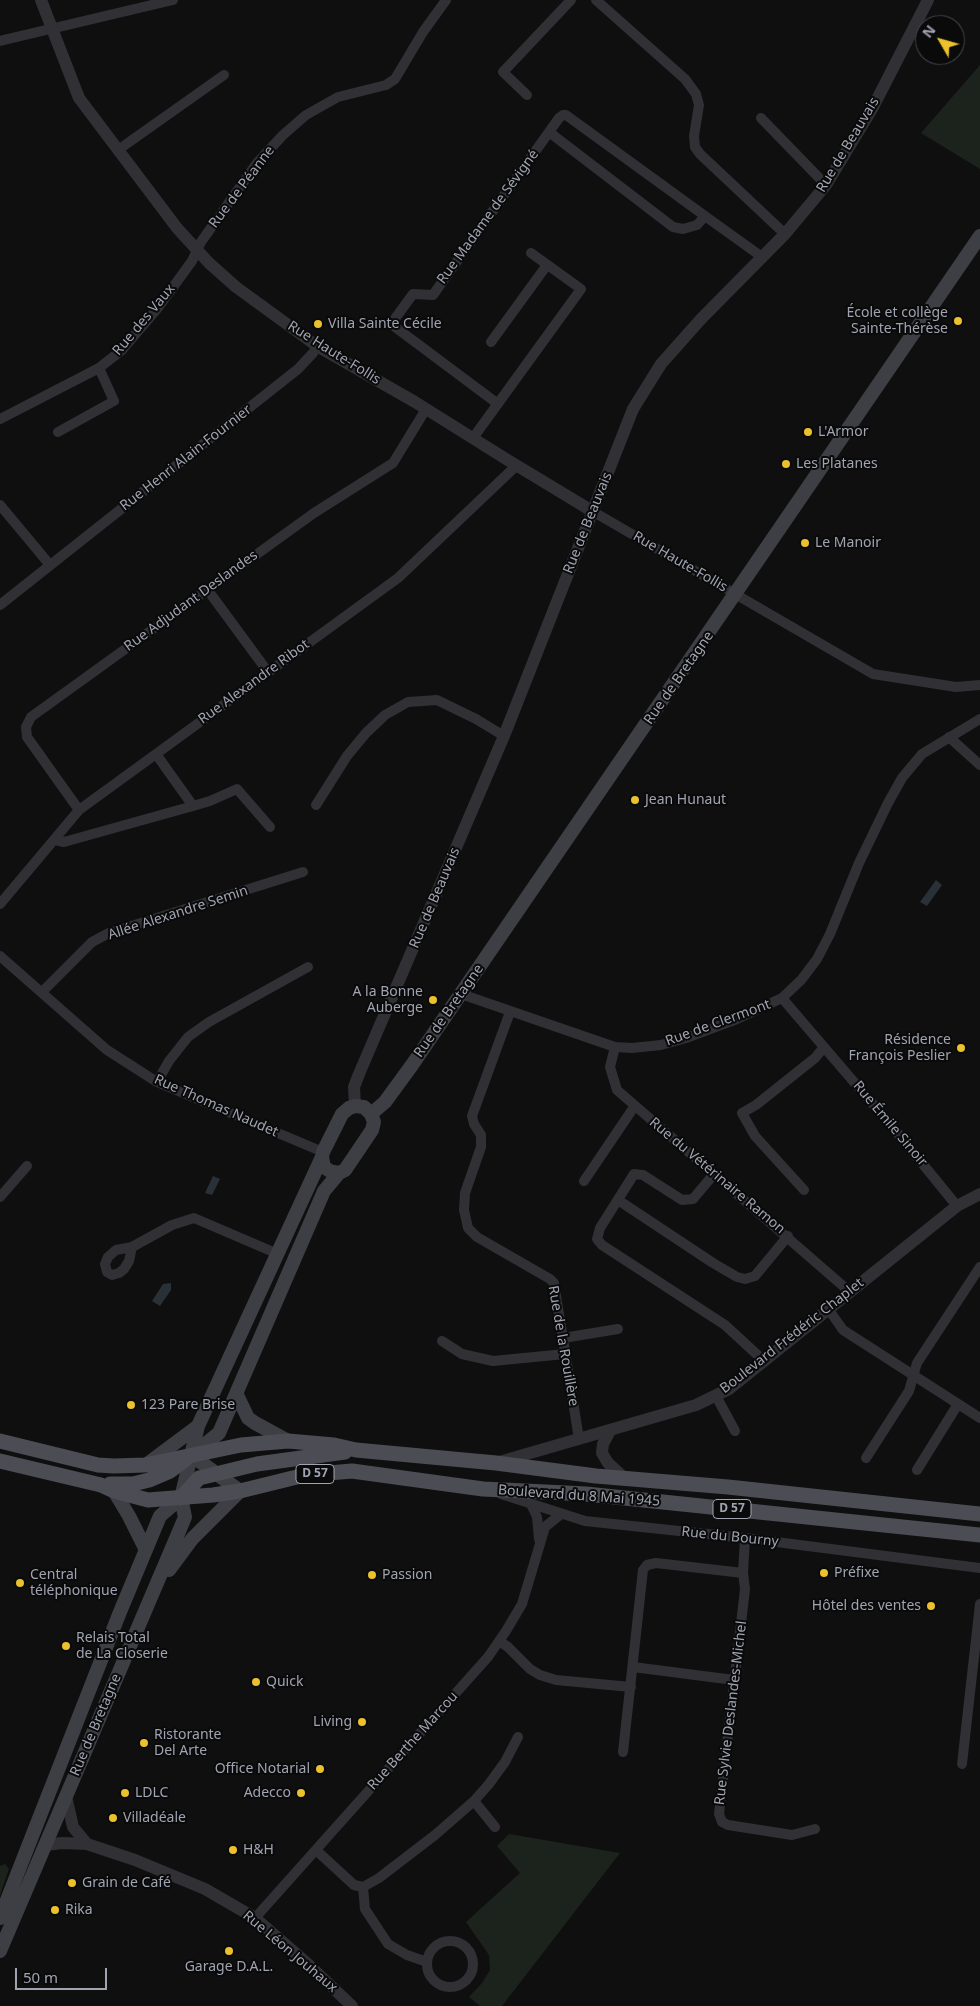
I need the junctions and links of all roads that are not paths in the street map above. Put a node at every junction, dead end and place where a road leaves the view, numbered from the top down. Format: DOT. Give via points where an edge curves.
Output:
graph roads {
  1 [pos="41,0"];
  2 [pos="173,0"];
  3 [pos="446,0"];
  4 [pos="571,0"];
  5 [pos="596,0"];
  6 [pos="928,0"];
  7 [pos="52,28"];
  8 [pos="0,41"];
  9 [pos="224,75"];
  10 [pos="527,95"];
  11 [pos="761,118"];
  12 [pos="548,132"];
  13 [pos="118,150"];
  14 [pos="826,185"];
  15 [pos="705,216"];
  16 [pos="785,234"];
  17 [pos="980,236"];
  18 [pos="198,251"];
  19 [pos="531,253"];
  20 [pos="762,257"];
  21 [pos="547,265"];
  22 [pos="491,342"];
  23 [pos="318,346"];
  24 [pos="100,368"];
  25 [pos="498,404"];
  26 [pos="426,409"];
  27 [pos="0,419"];
  28 [pos="58,432"];
  29 [pos="473,438"];
  30 [pos="516,466"];
  31 [pos="0,505"];
  32 [pos="592,511"];
  33 [pos="50,565"];
  34 [pos="207,589"];
  35 [pos="736,595"];
  36 [pos="0,605"];
  37 [pos="268,672"];
  38 [pos="980,685"];
  39 [pos="980,719"];
  40 [pos="504,736"];
  41 [pos="949,737"];
  42 [pos="156,754"];
  43 [pos="980,765"];
  44 [pos="194,806"];
  45 [pos="316,806"];
  46 [pos="78,810"];
  47 [pos="270,827"];
  48 [pos="55,840"];
  49 [pos="303,872"];
  50 [pos="0,904"];
  51 [pos="0,956"];
  52 [pos="308,967"];
  53 [pos="42,992"];
  54 [pos="461,994"];
  55 [pos="782,998"];
  56 [pos="510,1012"];
  57 [pos="615,1047"];
  58 [pos="824,1047"];
  59 [pos="157,1082"];
  60 [pos="355,1106"];
  61 [pos="634,1107"];
  62 [pos="372,1114"];
  63 [pos="322,1155"];
  64 [pos="27,1166"];
  65 [pos="339,1172"];
  66 [pos="714,1174"];
  67 [pos="584,1181"];
  68 [pos="804,1190"];
  69 [pos="980,1194"];
  70 [pos="0,1197"];
  71 [pos="618,1200"];
  72 [pos="957,1206"];
  73 [pos="788,1236"];
  74 [pos="132,1247"];
  75 [pos="278,1254"];
  76 [pos="980,1267"];
  77 [pos="850,1292"];
  78 [pos="828,1310"];
  79 [pos="618,1328"];
  80 [pos="562,1338"];
  81 [pos="442,1341"];
  82 [pos="565,1354"];
  83 [pos="764,1360"];
  84 [pos="913,1376"];
  85 [pos="236,1395"];
  86 [pos="716,1396"];
  87 [pos="958,1404"];
  88 [pos="980,1418"];
  89 [pos="198,1426"];
  90 [pos="610,1431"];
  91 [pos="735,1431"];
  92 [pos="579,1440"];
  93 [pos="0,1441"];
  94 [pos="288,1441"];
  95 [pos="356,1450"];
  96 [pos="191,1455"];
  97 [pos="866,1458"];
  98 [pos="0,1460"];
  99 [pos="496,1463"];
  100 [pos="145,1465"];
  101 [pos="917,1470"];
  102 [pos="216,1474"];
  103 [pos="623,1477"];
  104 [pos="107,1488"];
  105 [pos="483,1488"];
  106 [pos="240,1491"];
  107 [pos="181,1498"];
  108 [pos="531,1504"];
  109 [pos="561,1514"];
  110 [pos="980,1514"];
  111 [pos="980,1535"];
  112 [pos="745,1538"];
  113 [pos="540,1544"];
  114 [pos="146,1550"];
  115 [pos="980,1568"];
  116 [pos="744,1573"];
  117 [pos="157,1586"];
  118 [pos="980,1604"];
  119 [pos="499,1641"];
  120 [pos="633,1667"];
  121 [pos="734,1680"];
  122 [pos="630,1687"];
  123 [pos="518,1737"];
  124 [pos="623,1752"];
  125 [pos="962,1764"];
  126 [pos="66,1796"];
  127 [pos="474,1801"];
  128 [pos="495,1827"];
  129 [pos="815,1829"];
  130 [pos="87,1844"];
  131 [pos="46,1845"];
  132 [pos="317,1851"];
  133 [pos="363,1886"];
  134 [pos="0,1918"];
  135 [pos="254,1918"];
  136 [pos="0,1951"];
  137 [pos="427,1962"];
  138 [pos="352,2006"];
  1 -- 7 [label="street, Rue Haute-Follis"];
  2 -- 7 [label="street"];
  3 -- 18 [label="street, Rue de Péanne" via="394,79 386,85 338,97 306,115 283,134 257,163 201,242"];
  4 -- 10 [label="street" via="503,72"];
  5 -- 16 [label="street" via="685,78 696,94 699,106 694,136 700,154"];
  6 -- 14 [label="street, Rue de Beauvais" via="872,109"];
  7 -- 8 [label="street"];
  7 -- 13 [label="street, Rue Haute-Follis" via="79,98"];
  9 -- 13 [label="street"];
  11 -- 14 [label="street"];
  12 -- 15 [label="street" via="673,227 682,229 697,225"];
  12 -- 15 [label="street, Rue Madame de Sévigné" via="559,118 566,115"];
  12 -- 25 [label="street, Rue Madame de Sévigné" via="432,295 413,294 391,324"];
  13 -- 18 [label="street, Rue Haute-Follis"];
  14 -- 16 [label="street, Rue de Beauvais"];
  15 -- 20 [label="street, Rue Madame de Sévigné"];
  16 -- 20 [label="street, Rue de Beauvais"];
  17 -- 35 [label="main road, Rue de Bretagne"];
  18 -- 23 [label="street, Rue Haute-Follis" via="236,287"];
  18 -- 24 [label="street, Rue des Vaux" via="157,309 122,350"];
  19 -- 21 [label="street"];
  20 -- 32 [label="street, Rue de Beauvais" via="661,364 633,409"];
  21 -- 22 [label="street"];
  21 -- 25 [label="street" via="581,289"];
  23 -- 26 [label="street, Rue Haute-Follis"];
  23 -- 33 [label="street, Rue Henri Alain-Fournier" via="298,369"];
  24 -- 27 [label="street, Rue des Vaux"];
  24 -- 28 [label="street" via="114,401"];
  25 -- 29 [label="street"];
  26 -- 29 [label="street, Rue Haute-Follis"];
  26 -- 34 [label="street, Rue Adjudant Deslandes" via="393,463 314,513"];
  29 -- 30 [label="street, Rue Haute-Follis"];
  30 -- 32 [label="street, Rue Haute-Follis"];
  30 -- 37 [label="street, Rue Alexandre Ribot" via="398,578"];
  31 -- 33 [label="street"];
  32 -- 35 [label="street, Rue Haute-Follis"];
  32 -- 40 [label="street, Rue de Beauvais"];
  33 -- 36 [label="street, Rue Henri Alain-Fournier"];
  34 -- 37 [label="street"];
  34 -- 46 [label="street, Rue Adjudant Deslandes" via="31,717 26,727 27,737"];
  35 -- 38 [label="street, Rue Haute-Follis" via="872,674 956,686"];
  35 -- 54 [label="main road, Rue de Bretagne"];
  37 -- 42 [label="street, Rue Alexandre Ribot"];
  39 -- 41 [label="street, Rue de Clermont"];
  40 -- 45 [label="street" via="437,700 408,702 386,715 366,733 347,756"];
  40 -- 60 [label="street, Rue de Beauvais" via="359,1074 354,1087"];
  41 -- 43 [label="street"];
  41 -- 55 [label="street, Rue de Clermont" via="922,754 902,778 859,863 817,959"];
  42 -- 44 [label="street"];
  42 -- 46 [label="street, Rue Alexandre Ribot"];
  44 -- 47 [label="street" via="237,789"];
  44 -- 48 [label="street" via="64,842"];
  46 -- 48 [label="street, Rue Alexandre Ribot"];
  48 -- 50 [label="street, Rue Alexandre Ribot"];
  49 -- 53 [label="street, Allée Alexandre Semin" via="109,933 92,942"];
  51 -- 53 [label="street, Rue Thomas Naudet"];
  52 -- 59 [label="street" via="209,1022 188,1038 169,1060"];
  53 -- 59 [label="street, Rue Thomas Naudet" via="107,1050"];
  54 -- 56 [label="street, Rue de Clermont"];
  54 -- 62 [label="main road, Rue de Bretagne" via="391,1094"];
  55 -- 57 [label="street, Rue de Clermont" via="686,1038 661,1045"];
  55 -- 58 [label="street, Rue Émile Sinoir"];
  56 -- 57 [label="street, Rue de Clermont"];
  56 -- 80 [label="street, Rue de la Rouillère" via="472,1116 481,1135 481,1147 465,1193 464,1210 468,1228 477,1237 554,1283"];
  57 -- 61 [label="street, Rue du Vétérinaire Ramon" via="610,1067 612,1078 617,1090"];
  58 -- 68 [label="street" via="815,1058 742,1113 755,1136"];
  58 -- 72 [label="street, Rue Émile Sinoir"];
  59 -- 63 [label="street, Rue Thomas Naudet"];
  60 -- 62 [label="main road" via="364,1107"];
  60 -- 63 [label="main road, Rue de Bretagne" via="342,1114"];
  61 -- 66 [label="street, Rue du Vétérinaire Ramon"];
  61 -- 67 [label="street"];
  62 -- 65 [label="main road" via="372,1130 345,1170"];
  63 -- 65 [label="main road" via="324,1167"];
  63 -- 75 [label="main road, Rue de Bretagne"];
  64 -- 70 [label="street"];
  65 -- 85 [label="main road" via="324,1192"];
  66 -- 71 [label="street" via="693,1199 682,1200 643,1175 634,1174"];
  66 -- 73 [label="street, Rue du Vétérinaire Ramon"];
  69 -- 72 [label="street, Boulevard Frédéric Chaplet"];
  71 -- 73 [label="street" via="744,1279 755,1276"];
  71 -- 83 [label="street" via="600,1228 597,1239 602,1245 725,1325"];
  72 -- 77 [label="street, Boulevard Frédéric Chaplet"];
  73 -- 77 [label="street, Rue du Vétérinaire Ramon"];
  74 -- 75 [label="street" via="172,1225 194,1218"];
  75 -- 89 [label="main road, Rue de Bretagne"];
  76 -- 84 [label="street" via="917,1362"];
  77 -- 78 [label="street, Boulevard Frédéric Chaplet"];
  78 -- 83 [label="street, Boulevard Frédéric Chaplet"];
  78 -- 84 [label="street" via="843,1330"];
  79 -- 80 [label="street"];
  80 -- 82 [label="street, Rue de la Rouillère"];
  81 -- 82 [label="street" via="462,1354 493,1361"];
  82 -- 92 [label="street, Rue de la Rouillère"];
  83 -- 86 [label="street, Boulevard Frédéric Chaplet"];
  84 -- 87 [label="street"];
  84 -- 97 [label="street" via="909,1391"];
  85 -- 94 [label="main road" via="248,1418"];
  85 -- 96 [label="main road" via="214,1440"];
  86 -- 90 [label="street, Boulevard Frédéric Chaplet"];
  86 -- 91 [label="street"];
  87 -- 88 [label="street"];
  87 -- 101 [label="street"];
  89 -- 96 [label="main road, Rue de Bretagne"];
  89 -- 100 [label="main road"];
  90 -- 92 [label="street, Boulevard Frédéric Chaplet"];
  90 -- 103 [label="street" via="602,1444 602,1453"];
  92 -- 99 [label="street, Boulevard Frédéric Chaplet"];
  93 -- 100 [label="main road, Boulevard du 8 Mai 1945" via="98,1465"];
  94 -- 95 [label="main road, Boulevard du 8 Mai 1945 / D 57"];
  94 -- 96 [label="main road, Boulevard du 8 Mai 1945 / D 57" via="241,1445"];
  95 -- 99 [label="main road, Boulevard du 8 Mai 1945 / D 57"];
  95 -- 102 [label="main road" via="257,1464"];
  96 -- 100 [label="main road, Boulevard du 8 Mai 1945"];
  96 -- 102 [label="main road"];
  96 -- 104 [label="main road" via="170,1471 149,1480"];
  96 -- 107 [label="main road, Rue de Bretagne"];
  98 -- 104 [label="main road"];
  99 -- 103 [label="main road, Boulevard du 8 Mai 1945 / D 57"];
  102 -- 106 [label="main road"];
  102 -- 107 [label="main road" via="199,1478"];
  103 -- 110 [label="main road, Boulevard du 8 Mai 1945 / D 57"];
  104 -- 107 [label="main road, Boulevard du 8 Mai 1945" via="148,1500"];
  104 -- 114 [label="main road" via="129,1516"];
  105 -- 106 [label="main road, Boulevard du 8 Mai 1945 / D 57" via="352,1471 305,1475"];
  105 -- 108 [label="street, Rue du Bourny"];
  105 -- 111 [label="main road, Boulevard du 8 Mai 1945 / D 57" via="580,1494"];
  106 -- 107 [label="main road, Boulevard du 8 Mai 1945 / D 57"];
  106 -- 117 [label="main road" via="192,1539"];
  107 -- 114 [label="main road, Rue de Bretagne" via="160,1516"];
  107 -- 117 [label="main road, Rue de Bretagne" via="184,1517"];
  108 -- 109 [label="street, Rue du Bourny"];
  108 -- 113 [label="street, Rue Berthe Marcou" via="537,1517"];
  109 -- 112 [label="street, Rue du Bourny" via="585,1521"];
  109 -- 113 [label="street, Rue Berthe Marcou" via="545,1527"];
  112 -- 115 [label="street, Rue du Bourny"];
  112 -- 116 [label="street, Rue Sylvie Deslandes-Michel"];
  113 -- 119 [label="street, Rue Berthe Marcou" via="522,1604"];
  114 -- 134 [label="main road, Rue de Bretagne"];
  116 -- 120 [label="street" via="647,1565 643,1570"];
  116 -- 121 [label="street, Rue Sylvie Deslandes-Michel"];
  117 -- 126 [label="main road, Rue de Bretagne"];
  118 -- 125 [label="street"];
  119 -- 122 [label="street" via="540,1675 556,1680"];
  119 -- 132 [label="street, Rue Berthe Marcou"];
  120 -- 121 [label="street"];
  120 -- 122 [label="street"];
  121 -- 129 [label="street, Rue Sylvie Deslandes-Michel" via="719,1814 722,1822 728,1826 792,1835"];
  122 -- 124 [label="street"];
  123 -- 127 [label="street" via="500,1770"];
  126 -- 130 [label="street" via="74,1827"];
  126 -- 131 [label="main road, Rue de Bretagne"];
  127 -- 128 [label="street"];
  127 -- 133 [label="street" via="379,1878"];
  130 -- 131 [label="street, Rue Léon Jouhaux"];
  130 -- 135 [label="street, Rue Léon Jouhaux" via="205,1889"];
  131 -- 136 [label="main road, Rue de Bretagne"];
  132 -- 133 [label="street" via="354,1885"];
  132 -- 135 [label="street, Rue Berthe Marcou"];
  133 -- 137 [label="street" via="365,1909 388,1944"];
  135 -- 138 [label="street, Rue Léon Jouhaux" via="309,1964"];
  137 -- 137 [label="street" via="434,1979 450,1987 462,1984 470,1975 473,1963 470,1952 451,1940 439,1943"];
}
